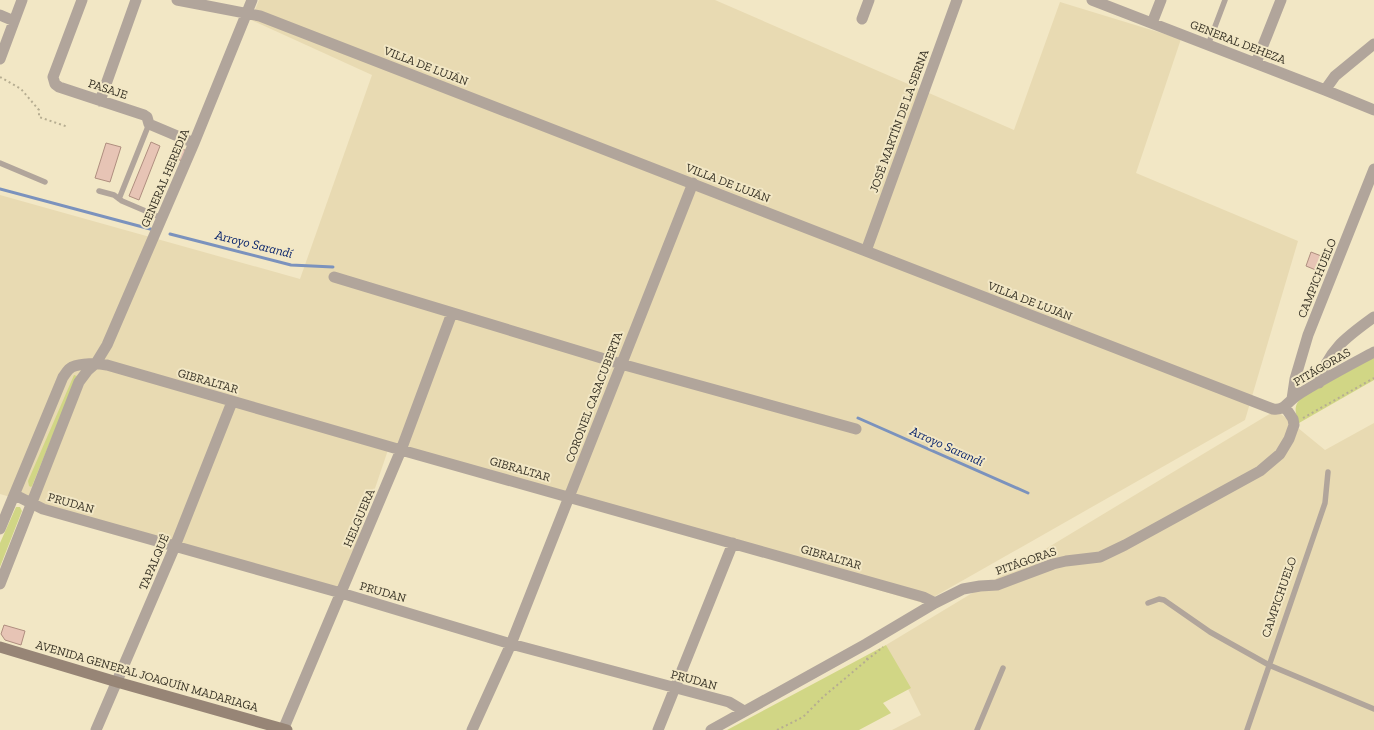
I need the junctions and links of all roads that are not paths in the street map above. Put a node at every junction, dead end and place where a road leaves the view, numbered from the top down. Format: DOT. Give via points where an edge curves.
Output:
graph roads {
  1 [pos="22,0"];
  2 [pos="82,0"];
  3 [pos="136,0"];
  4 [pos="178,0"];
  5 [pos="252,0"];
  6 [pos="869,0"];
  7 [pos="957,0"];
  8 [pos="1092,0"];
  9 [pos="1161,0"];
  10 [pos="1225,0"];
  11 [pos="1281,0"];
  12 [pos="247,13"];
  13 [pos="0,15"];
  14 [pos="862,19"];
  15 [pos="14,21"];
  16 [pos="1152,23"];
  17 [pos="1374,44"];
  18 [pos="1208,45"];
  19 [pos="0,58"];
  20 [pos="1256,63"];
  21 [pos="1325,90"];
  22 [pos="100,101"];
  23 [pos="1374,110"];
  24 [pos="149,124"];
  25 [pos="194,143"];
  26 [pos="0,163"];
  27 [pos="1374,169"];
  28 [pos="45,182"];
  29 [pos="693,183"];
  30 [pos="99,191"];
  31 [pos="119,199"];
  32 [pos="162,218"];
  33 [pos="866,251"];
  34 [pos="334,277"];
  35 [pos="452,313"];
  36 [pos="1374,317"];
  37 [pos="1374,352"];
  38 [pos="96,363"];
  39 [pos="621,364"];
  40 [pos="1319,383"];
  41 [pos="232,402"];
  42 [pos="1289,403"];
  43 [pos="856,430"];
  44 [pos="401,450"];
  45 [pos="1328,472"];
  46 [pos="15,495"];
  47 [pos="570,497"];
  48 [pos="32,504"];
  49 [pos="0,529"];
  50 [pos="733,543"];
  51 [pos="175,546"];
  52 [pos="0,584"];
  53 [pos="341,594"];
  54 [pos="935,603"];
  55 [pos="1148,603"];
  56 [pos="511,644"];
  57 [pos="0,647"];
  58 [pos="1269,665"];
  59 [pos="1003,668"];
  60 [pos="117,682"];
  61 [pos="674,688"];
  62 [pos="1374,709"];
  63 [pos="744,711"];
  64 [pos="96,730"];
  65 [pos="285,730"];
  66 [pos="472,730"];
  67 [pos="658,730"];
  68 [pos="711,730"];
  69 [pos="977,730"];
  70 [pos="1247,730"];
  1 -- 15 [label="street"];
  2 -- 22 [label="street, PASAJE" via="53,76 55,84 59,87"];
  3 -- 22 [label="street"];
  4 -- 12 [label="street, VILLA DE LUJÁN"];
  5 -- 12 [label="street, GENERAL HEREDIA"];
  6 -- 14 [label="street"];
  7 -- 33 [label="street, JOSÉ MARTÍN DE LA SERNA"];
  8 -- 16 [label="street, GENERAL DEHEZA"];
  9 -- 16 [label="street"];
  10 -- 18 [label="lane"];
  11 -- 20 [label="street"];
  12 -- 25 [label="street, GENERAL HEREDIA"];
  12 -- 29 [label="street, VILLA DE LUJÁN"];
  13 -- 15 [label="street"];
  15 -- 19 [label="street"];
  16 -- 18 [label="street, GENERAL DEHEZA"];
  17 -- 21 [label="street" via="1335,76"];
  18 -- 20 [label="street, GENERAL DEHEZA"];
  20 -- 21 [label="street, GENERAL DEHEZA"];
  21 -- 23 [label="street, GENERAL DEHEZA"];
  22 -- 24 [label="street, PASAJE" via="144,115"];
  24 -- 25 [label="street, PASAJE"];
  24 -- 31 [label="lane"];
  25 -- 32 [label="street, GENERAL HEREDIA"];
  26 -- 28 [label="lane"];
  27 -- 42 [label="street, CAMPICHUELO" via="1308,335"];
  29 -- 33 [label="street, VILLA DE LUJÁN"];
  29 -- 39 [label="street, CORONEL CASACUBERTA"];
  30 -- 31 [label="lane"];
  31 -- 32 [label="lane"];
  32 -- 38 [label="street, GENERAL HEREDIA" via="107,345"];
  33 -- 42 [label="street, VILLA DE LUJÁN" via="1264,406 1277,410"];
  34 -- 35 [label="street"];
  35 -- 39 [label="street"];
  35 -- 44 [label="street, HELGUERA"];
  36 -- 40 [label="street" via="1338,346 1324,365"];
  37 -- 40 [label="street, PITÁGORAS"];
  38 -- 41 [label="street, GIBRALTAR"];
  38 -- 46 [label="street" via="73,366 63,376"];
  38 -- 48 [label="street, GENERAL HEREDIA" via="79,382"];
  39 -- 43 [label="street"];
  39 -- 47 [label="street, CORONEL CASACUBERTA"];
  40 -- 42 [label="street, PITÁGORAS"];
  41 -- 44 [label="street, GIBRALTAR"];
  41 -- 51 [label="street, TAPALQUÉ"];
  42 -- 54 [label="street, PITÁGORAS" via="1294,425 1289,439 1280,454 1260,472 1100,557 1053,564 997,585 967,588"];
  44 -- 47 [label="street, GIBRALTAR"];
  44 -- 53 [label="street, HELGUERA"];
  45 -- 58 [label="lane, CAMPICHUELO" via="1325,503"];
  46 -- 48 [label="street, PRUDAN"];
  46 -- 49 [label="street"];
  47 -- 50 [label="street, GIBRALTAR"];
  47 -- 56 [label="street, CORONEL CASACUBERTA"];
  48 -- 51 [label="street, PRUDAN"];
  48 -- 52 [label="street, GENERAL HEREDIA"];
  50 -- 54 [label="street, GIBRALTAR" via="923,597"];
  50 -- 61 [label="street"];
  51 -- 53 [label="street, PRUDAN"];
  51 -- 60 [label="street, TAPALQUÉ"];
  53 -- 56 [label="street, PRUDAN"];
  53 -- 65 [label="street, HELGUERA"];
  54 -- 63 [label="street, PITÁGORAS"];
  55 -- 58 [label="lane" via="1159,599 1168,602 1215,635"];
  56 -- 61 [label="street, PRUDAN"];
  56 -- 66 [label="street, CORONEL CASACUBERTA"];
  57 -- 60 [label="main road, AVENIDA GENERAL JOAQUÍN MADARIAGA"];
  58 -- 62 [label="lane"];
  58 -- 70 [label="lane, CAMPICHUELO"];
  59 -- 69 [label="lane"];
  60 -- 64 [label="street, TAPALQUÉ"];
  60 -- 65 [label="main road, AVENIDA GENERAL JOAQUÍN MADARIAGA"];
  61 -- 63 [label="street, PRUDAN" via="729,702"];
  61 -- 67 [label="street"];
  63 -- 68 [label="street, PITÁGORAS"];
}
